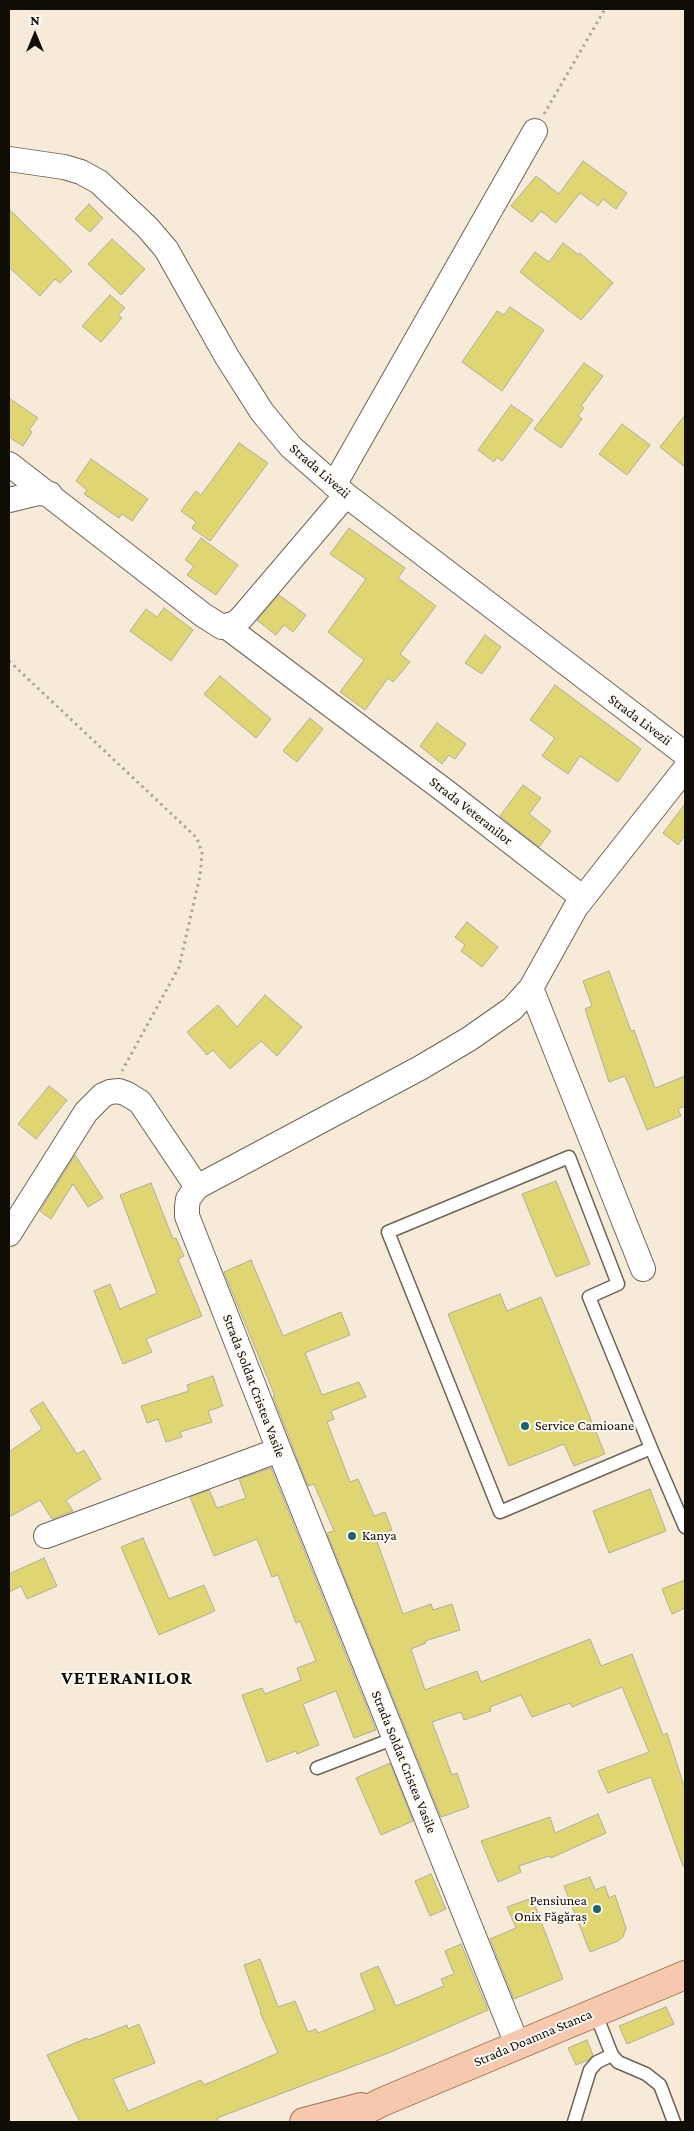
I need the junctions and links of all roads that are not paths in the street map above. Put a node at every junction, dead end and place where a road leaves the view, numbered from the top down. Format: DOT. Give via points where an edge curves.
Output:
graph roads {
  1 [pos="535,131"];
  2 [pos="9,159"];
  3 [pos="9,464"];
  4 [pos="340,490"];
  5 [pos="50,494"];
  6 [pos="9,500"];
  7 [pos="227,627"];
  8 [pos="685,754"];
  9 [pos="685,768"];
  10 [pos="582,898"];
  11 [pos="531,988"];
  12 [pos="197,1187"];
  13 [pos="9,1234"];
  14 [pos="643,1269"];
  15 [pos="651,1448"];
  16 [pos="279,1450"];
  17 [pos="685,1527"];
  18 [pos="46,1536"];
  19 [pos="394,1738"];
  20 [pos="317,1768"];
  21 [pos="685,1975"];
  22 [pos="595,2012"];
  23 [pos="517,2044"];
  24 [pos="612,2055"];
  25 [pos="382,2102"];
  26 [pos="304,2122"];
  27 [pos="343,2122"];
  28 [pos="574,2122"];
  29 [pos="674,2122"];
  1 -- 4 [label="street"];
  2 -- 4 [label="street, Strada Livezii" via="64,166 82,172 99,182 147,227 171,257 211,331 262,412 291,447"];
  3 -- 5 [label="street, Strada Veteranilor"];
  4 -- 7 [label="street" via="243,616"];
  4 -- 8 [label="street, Strada Livezii"];
  5 -- 6 [label="street" via="38,493"];
  5 -- 7 [label="street, Strada Veteranilor" via="203,615 217,625"];
  7 -- 10 [label="street, Strada Veteranilor" via="450,794"];
  9 -- 10 [label="street"];
  10 -- 11 [label="street"];
  11 -- 12 [label="street" via="500,1018 444,1054"];
  11 -- 14 [label="street"];
  12 -- 13 [label="street" via="140,1102 127,1094 110,1092 86,1112"];
  12 -- 16 [label="street, Strada Soldat Cristea Vasile" via="188,1199 187,1216"];
  15 -- 15 [label="lane" via="589,1296 618,1284 569,1157 388,1232 500,1512"];
  15 -- 17 [label="lane"];
  16 -- 18 [label="street"];
  16 -- 19 [label="street, Strada Soldat Cristea Vasile"];
  19 -- 20 [label="lane"];
  19 -- 23 [label="street, Strada Soldat Cristea Vasile"];
  21 -- 22 [label="main road, Strada Doamna Stanca"];
  22 -- 23 [label="main road, Strada Doamna Stanca"];
  22 -- 24 [label="lane"];
  23 -- 25 [label="main road, Strada Doamna Stanca"];
  24 -- 28 [label="lane" via="597,2062 590,2070"];
  24 -- 29 [label="lane" via="618,2062 646,2074 660,2085"];
  25 -- 26 [label="main road, Strada Doamna Stanca"];
  25 -- 27 [label="main road, Strada Doamna Stanca"];
}
